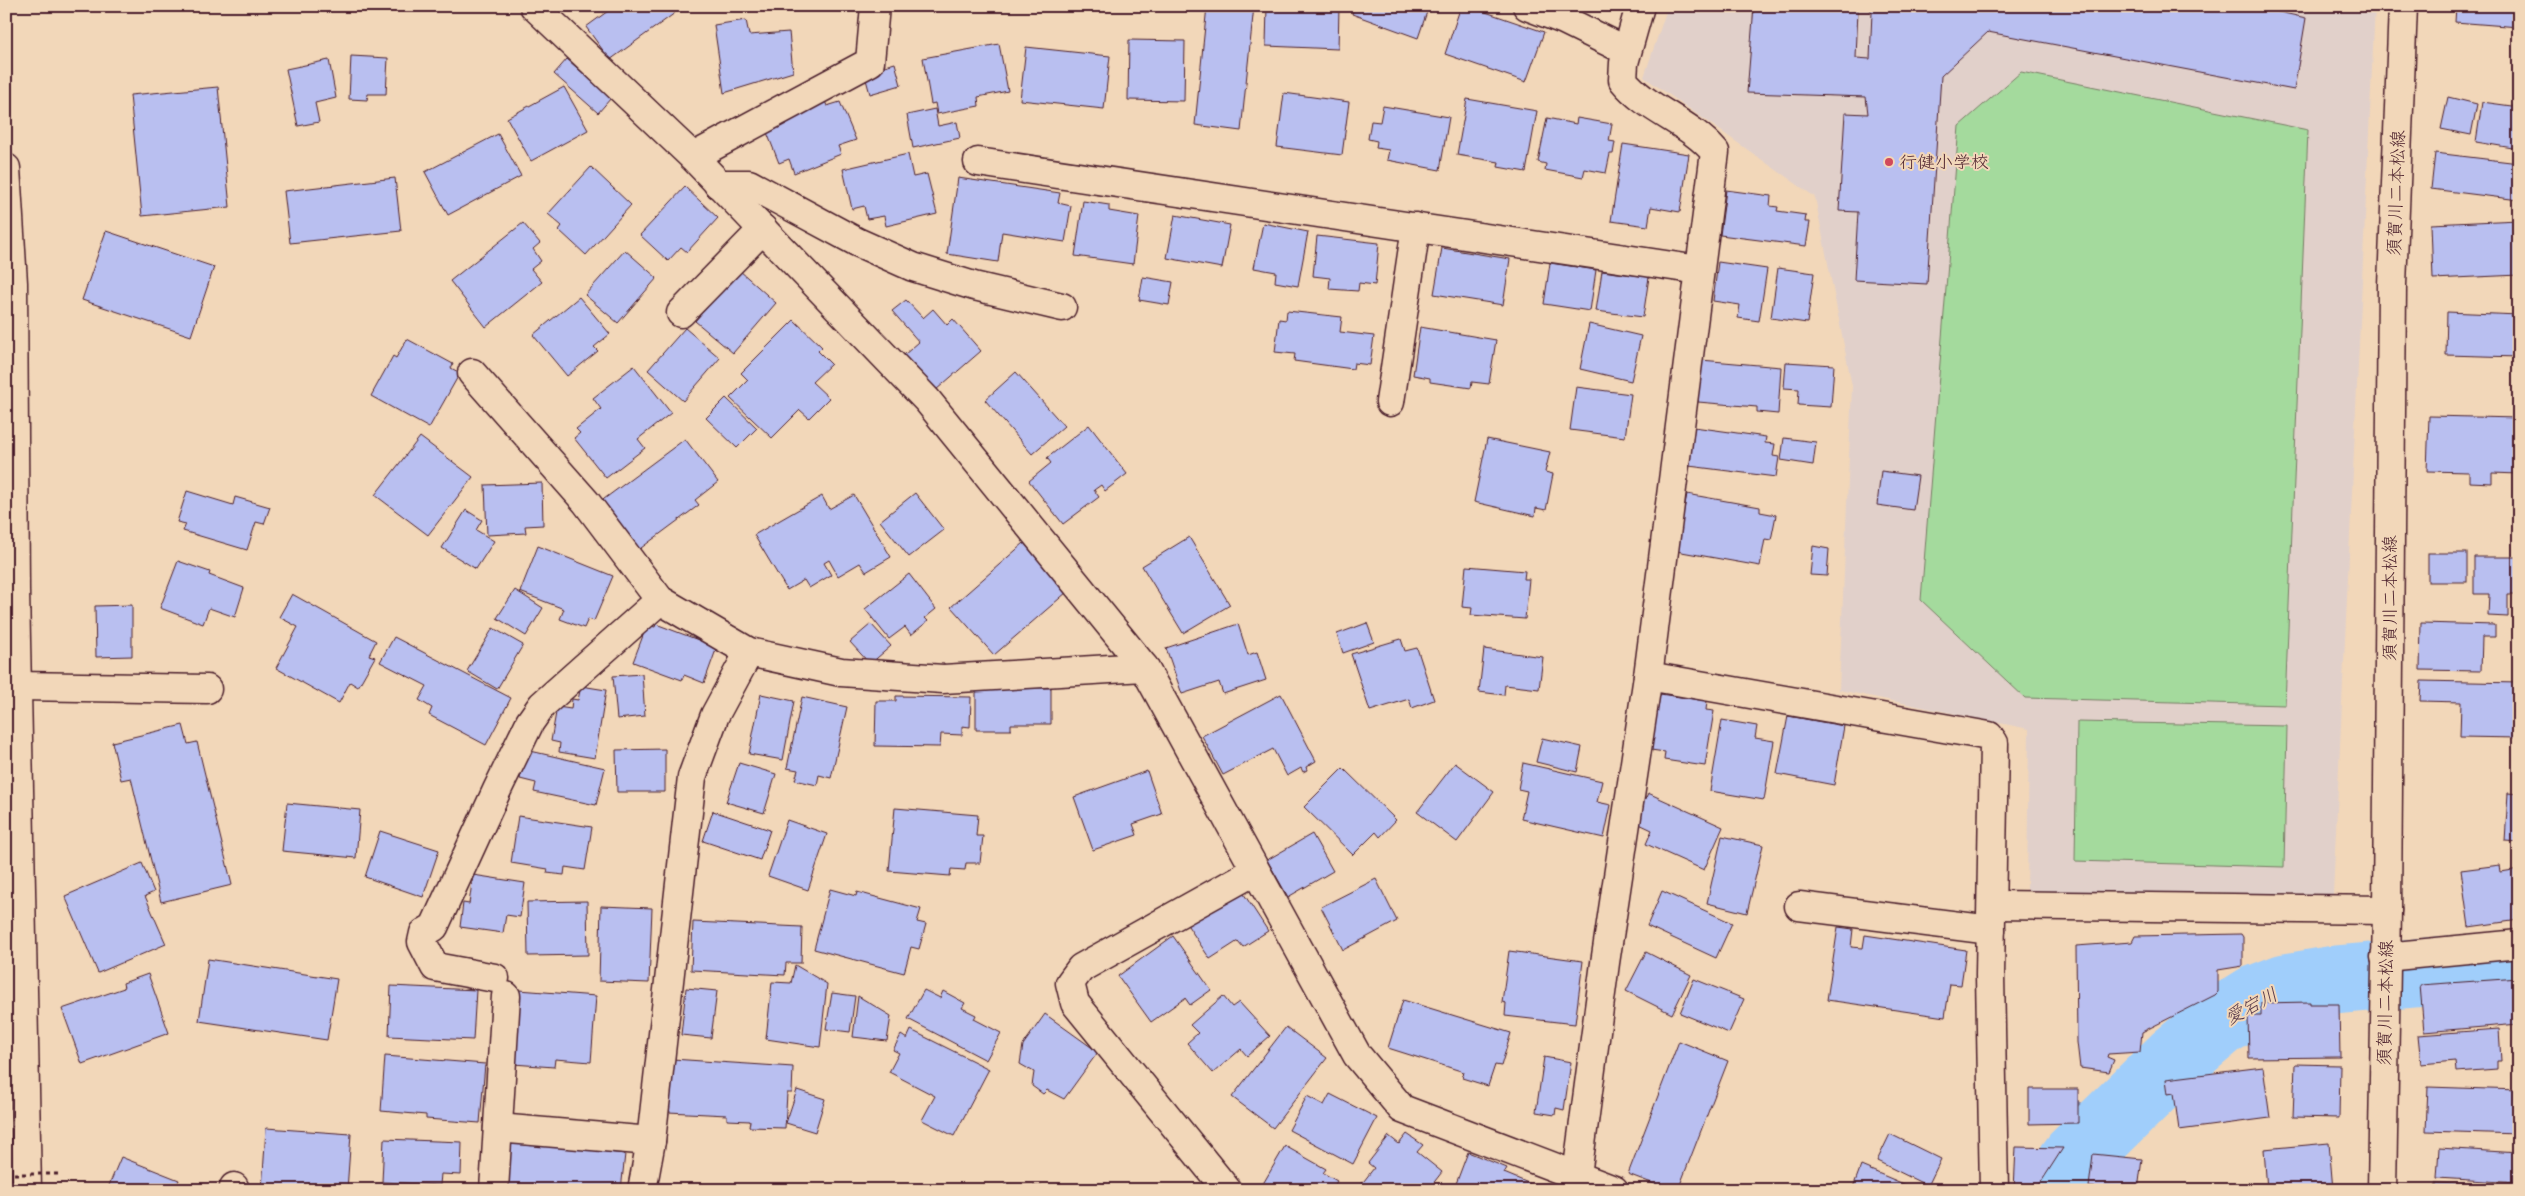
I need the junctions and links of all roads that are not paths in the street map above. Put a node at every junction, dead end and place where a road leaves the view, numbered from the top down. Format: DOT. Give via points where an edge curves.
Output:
graph roads {
  1 [pos="534,6"];
  2 [pos="875,6"];
  3 [pos="1527,6"];
  4 [pos="1640,6"];
  5 [pos="2402,6"];
  6 [pos="1627,51"];
  7 [pos="693,156"];
  8 [pos="978,162"];
  9 [pos="6,168"];
  10 [pos="718,184"];
  11 [pos="1416,227"];
  12 [pos="763,229"];
  13 [pos="1699,270"];
  14 [pos="1062,307"];
  15 [pos="681,313"];
  16 [pos="472,373"];
  17 [pos="1390,402"];
  18 [pos="660,600"];
  19 [pos="749,652"];
  20 [pos="1144,667"];
  21 [pos="1648,676"];
  22 [pos="18,686"];
  23 [pos="207,689"];
  24 [pos="1255,871"];
  25 [pos="1799,906"];
  26 [pos="2387,910"];
  27 [pos="1992,918"];
  28 [pos="2519,944"];
  29 [pos="2384,957"];
  30 [pos="16,1078"];
  31 [pos="498,1128"];
  32 [pos="651,1141"];
  33 [pos="1576,1183"];
  34 [pos="27,1190"];
  35 [pos="494,1190"];
  36 [pos="642,1190"];
  37 [pos="1227,1190"];
  38 [pos="1614,1190"];
  39 [pos="1994,1190"];
  40 [pos="2382,1190"];
  1 -- 7 [label="main road"];
  2 -- 7 [label="main road" via="870,62"];
  3 -- 6 [label="main road"];
  4 -- 6 [label="main road"];
  5 -- 26 [label="main road, 須賀川二本松線" via="2392,285"];
  6 -- 13 [label="main road" via="1623,80 1635,94 1702,137 1715,152"];
  7 -- 10 [label="main road"];
  8 -- 11 [label="main road"];
  9 -- 22 [label="main road" via="12,283"];
  10 -- 12 [label="main road"];
  10 -- 14 [label="main road" via="749,184 857,242 913,267 974,286"];
  11 -- 13 [label="main road"];
  11 -- 17 [label="main road"];
  12 -- 15 [label="main road"];
  12 -- 20 [label="main road" via="927,400"];
  13 -- 21 [label="main road"];
  16 -- 18 [label="main road" via="586,502"];
  18 -- 19 [label="main road"];
  18 -- 31 [label="main road" via="542,705 530,722 434,927 424,933 422,942 435,967 500,987"];
  19 -- 20 [label="main road" via="841,672 943,679"];
  19 -- 32 [label="main road" via="715,715 692,777"];
  20 -- 24 [label="main road"];
  21 -- 27 [label="main road" via="1989,736 1994,742"];
  21 -- 33 [label="main road"];
  22 -- 23 [label="main road"];
  22 -- 30 [label="main road"];
  24 -- 33 [label="main road" via="1356,1056 1402,1109"];
  24 -- 37 [label="main road" via="1081,968 1070,983 1075,1003"];
  25 -- 27 [label="main road"];
  26 -- 27 [label="main road"];
  26 -- 29 [label="main road, 須賀川二本松線"];
  27 -- 39 [label="main road"];
  28 -- 29 [label="main road"];
  29 -- 40 [label="main road, 須賀川二本松線"];
  30 -- 34 [label="main road"];
  31 -- 32 [label="main road"];
  31 -- 35 [label="main road"];
  32 -- 36 [label="main road"];
  33 -- 38 [label="main road"];
}
